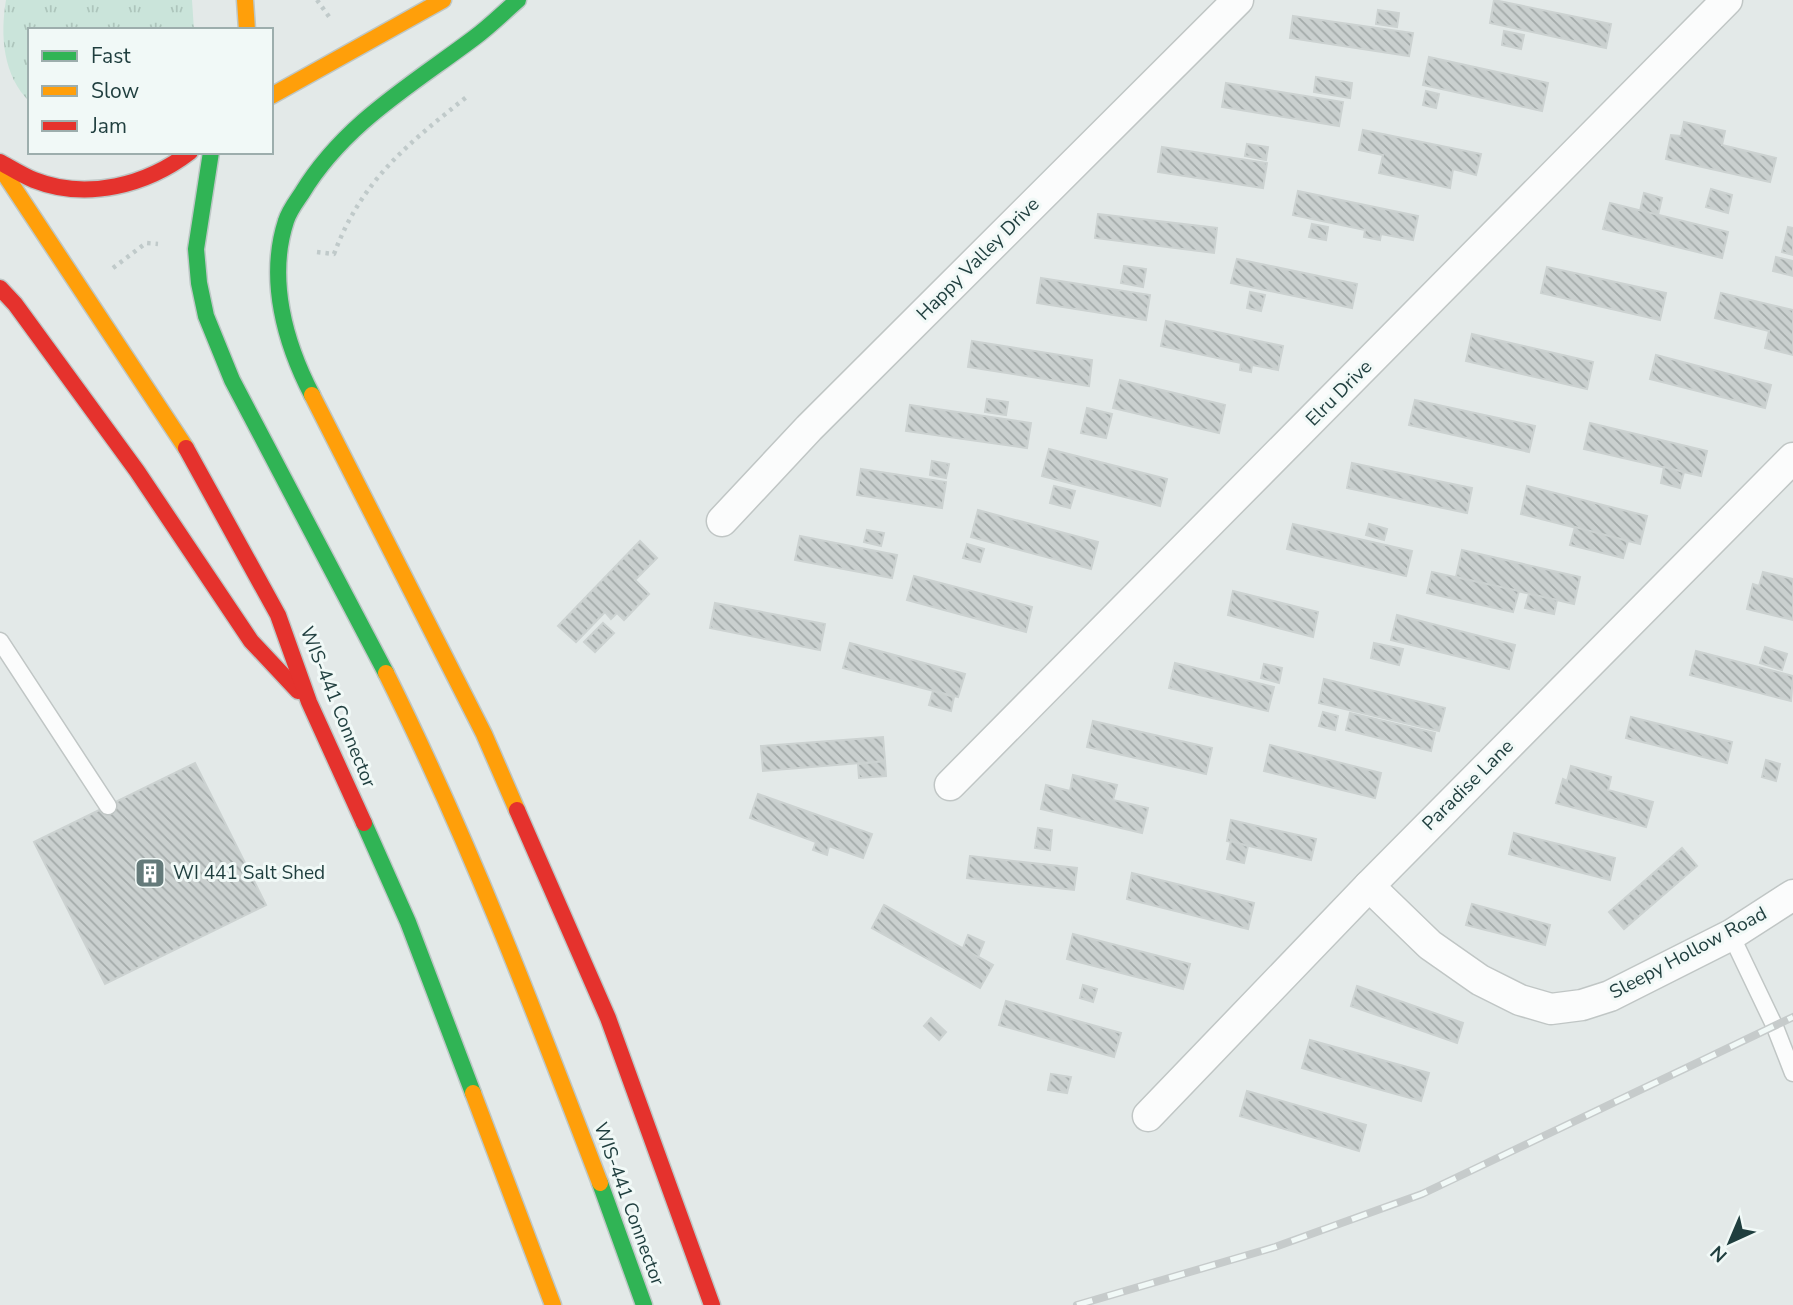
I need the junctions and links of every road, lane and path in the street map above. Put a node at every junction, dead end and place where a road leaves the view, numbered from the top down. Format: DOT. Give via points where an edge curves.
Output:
graph roads {
  1 [pos="245,0"];
  2 [pos="443,0"];
  3 [pos="518,0"];
  4 [pos="1238,0"];
  5 [pos="1727,0"];
  6 [pos="247,28"];
  7 [pos="473,92"];
  8 [pos="273,95"];
  9 [pos="188,154"];
  10 [pos="211,154"];
  11 [pos="0,164"];
  12 [pos="334,254"];
  13 [pos="0,288"];
  14 [pos="1793,458"];
  15 [pos="722,521"];
  16 [pos="0,640"];
  17 [pos="309,702"];
  18 [pos="950,785"];
  19 [pos="108,806"];
  20 [pos="1369,886"];
  21 [pos="1793,895"];
  22 [pos="1731,935"];
  23 [pos="1793,1073"];
  24 [pos="1148,1116"];
  25 [pos="553,1305"];
  26 [pos="644,1305"];
  27 [pos="712,1305"];
  1 -- 6 [label="main road"];
  2 -- 8 [label="main road"];
  3 -- 27 [label="main road" via="477,36 371,113 314,173 286,219 278,279 281,312 305,382 484,734 608,1018"];
  4 -- 15 [label="street, Happy Valley Drive" via="809,428"];
  5 -- 18 [label="street, Elru Drive"];
  7 -- 12 [label="path" via="382,171 356,206"];
  9 -- 11 [label="main road" via="134,184 86,190 38,182"];
  10 -- 26 [label="main road, WIS-441 Connector" via="196,247 197,281 215,344 395,689 454,819 519,972"];
  11 -- 17 [label="main road, WIS-441 Connector" via="192,458 278,615"];
  13 -- 17 [label="main road" via="137,471 251,641"];
  14 -- 20 [label="street, Paradise Lane"];
  16 -- 19 [label="lane"];
  17 -- 25 [label="main road, WIS-441 Connector" via="408,922"];
  20 -- 22 [label="street, Sleepy Hollow Road" via="1430,945 1480,980 1520,1000 1552,1009 1610,996"];
  20 -- 24 [label="street, Paradise Lane"];
  21 -- 22 [label="street, Sleepy Hollow Road"];
  22 -- 23 [label="lane"];
}
